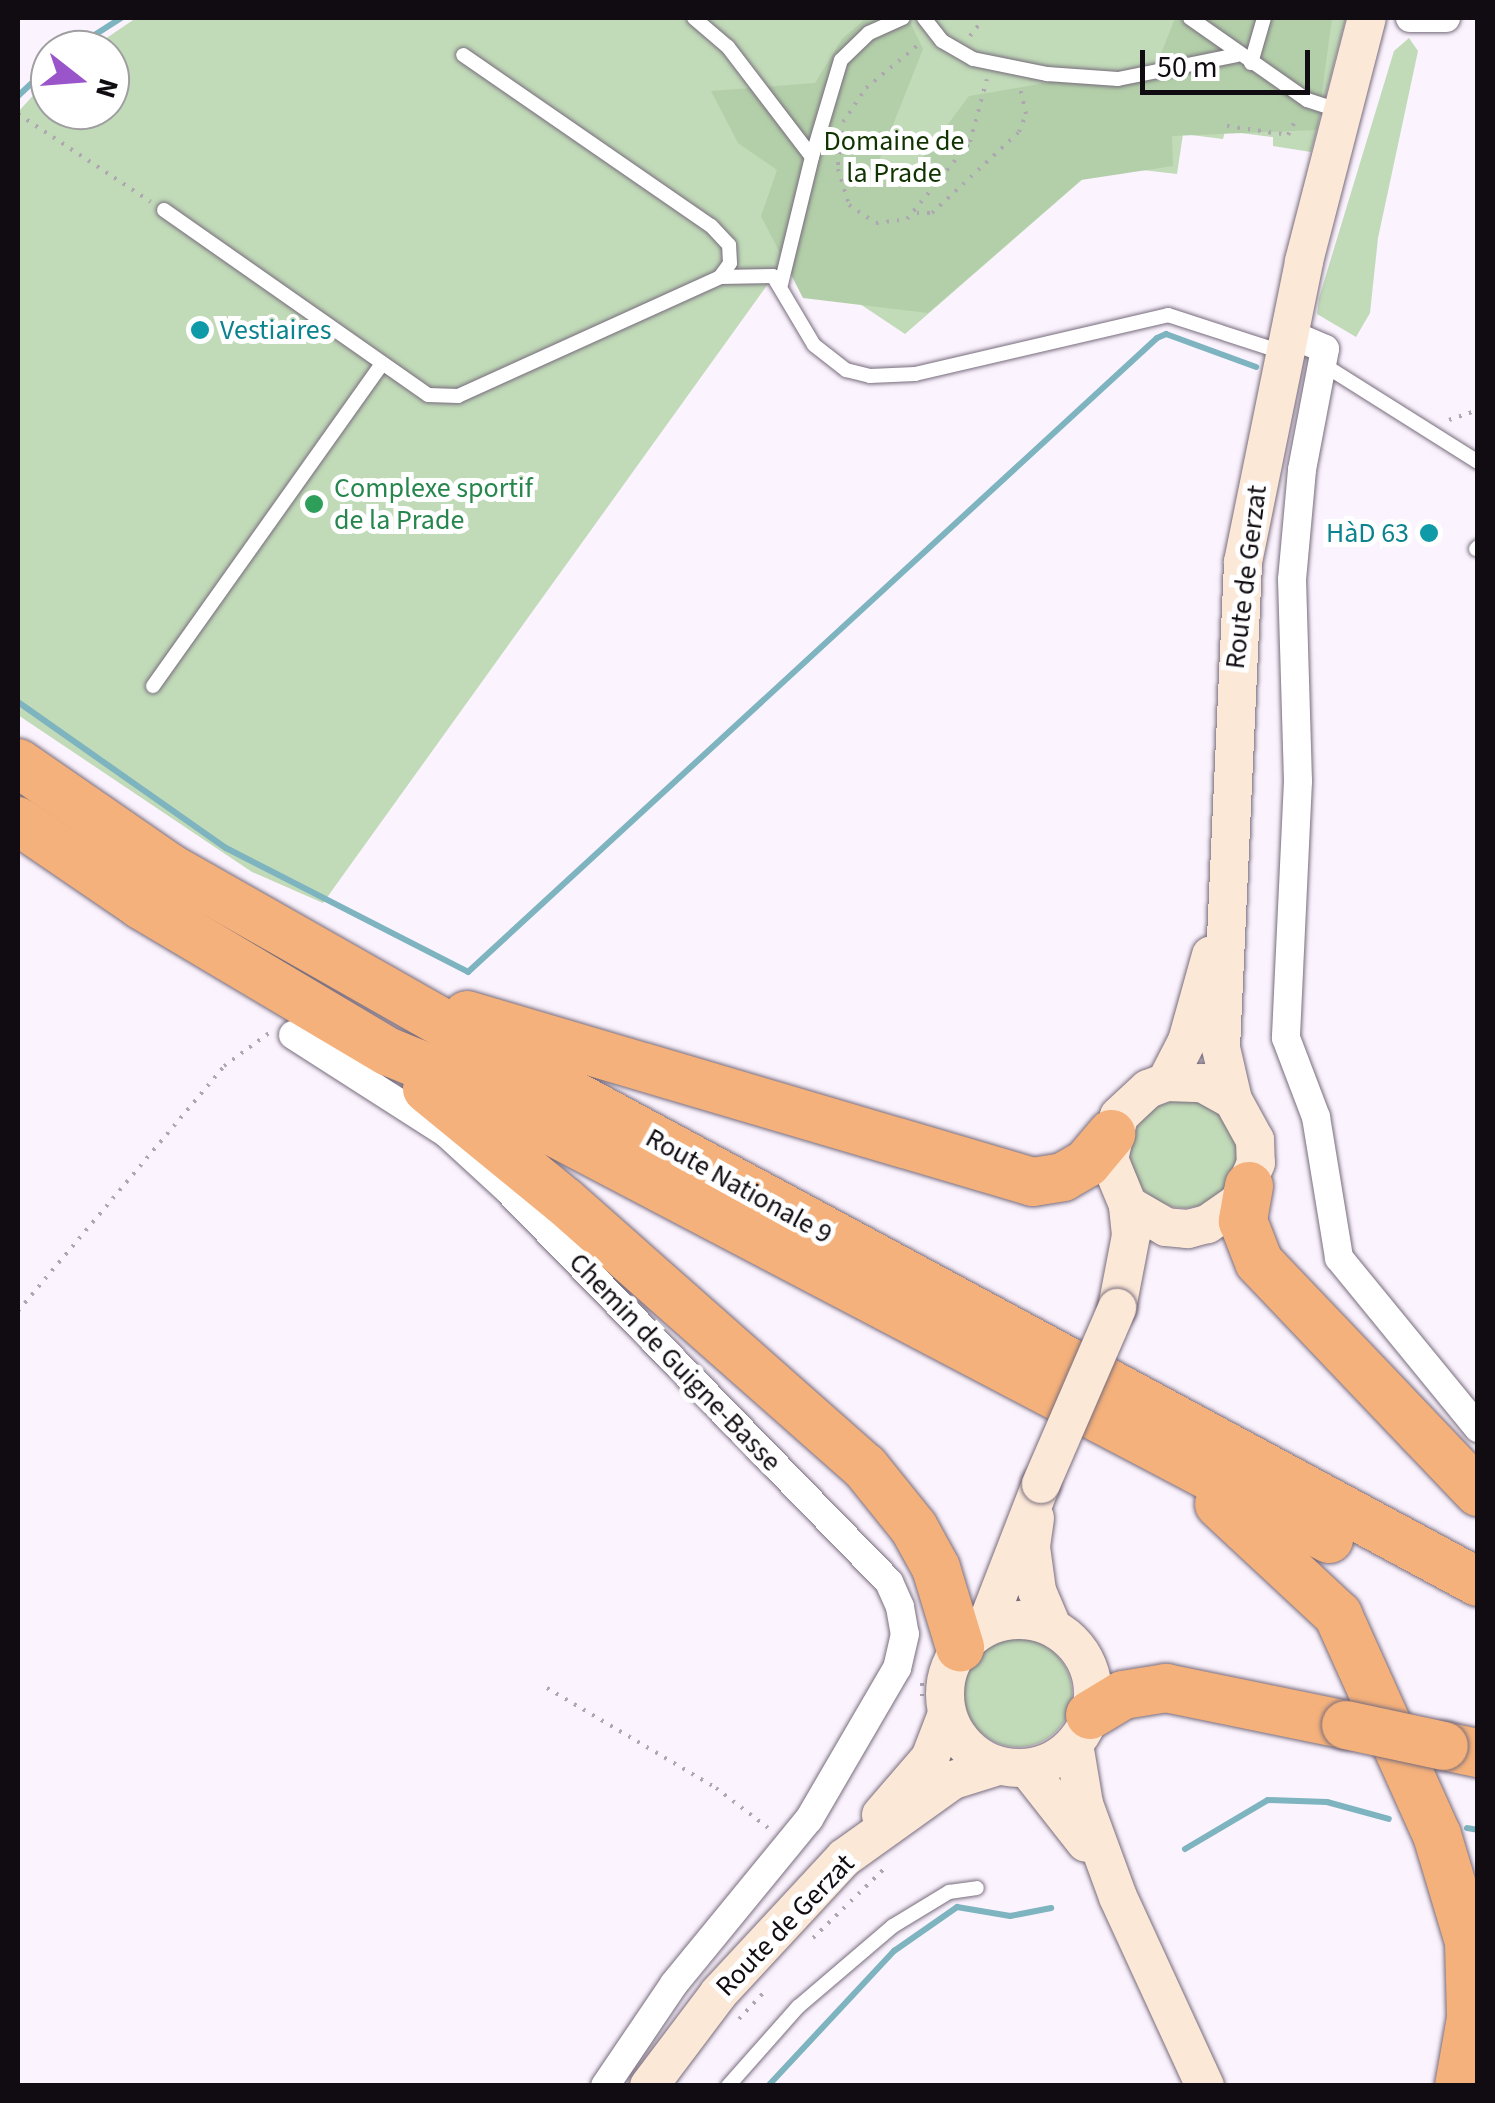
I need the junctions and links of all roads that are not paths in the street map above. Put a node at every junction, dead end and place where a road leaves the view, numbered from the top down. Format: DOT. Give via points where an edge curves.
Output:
graph roads {
  1 [pos="903,18"];
  2 [pos="916,18"];
  3 [pos="925,18"];
  4 [pos="1190,18"];
  5 [pos="1264,18"];
  6 [pos="1367,18"];
  7 [pos="1395,18"];
  8 [pos="1410,18"];
  9 [pos="1446,18"];
  10 [pos="700,19"];
  11 [pos="463,55"];
  12 [pos="1244,58"];
  13 [pos="1336,109"];
  14 [pos="812,157"];
  15 [pos="164,210"];
  16 [pos="720,277"];
  17 [pos="781,284"];
  18 [pos="1288,344"];
  19 [pos="382,365"];
  20 [pos="1324,365"];
  21 [pos="1478,462"];
  22 [pos="152,686"];
  23 [pos="18,763"];
  24 [pos="18,821"];
  25 [pos="1229,824"];
  26 [pos="399,995"];
  27 [pos="293,1035"];
  28 [pos="389,1052"];
  29 [pos="1166,1082"];
  30 [pos="1233,1100"];
  31 [pos="1111,1134"];
  32 [pos="1249,1186"];
  33 [pos="1128,1204"];
  34 [pos="1188,1228"];
  35 [pos="1117,1308"];
  36 [pos="1478,1428"];
  37 [pos="1159,1452"];
  38 [pos="1041,1484"];
  39 [pos="1478,1492"];
  40 [pos="1478,1582"];
  41 [pos="1478,1616"];
  42 [pos="1052,1626"];
  43 [pos="973,1637"];
  44 [pos="947,1714"];
  45 [pos="1082,1730"];
  46 [pos="1461,1749"];
  47 [pos="1013,1767"];
  48 [pos="844,1858"];
  49 [pos="977,1888"];
  50 [pos="1118,1896"];
  51 [pos="606,2086"];
  52 [pos="649,2086"];
  53 [pos="728,2086"];
  54 [pos="1205,2086"];
  55 [pos="1459,2086"];
  1 -- 14 [label="lane" via="869,33 842,60"];
  2 -- 3 [label="lane"];
  3 -- 12 [label="lane" via="936,35 1007,68 1118,79"];
  4 -- 12 [label="lane"];
  5 -- 12 [label="lane"];
  6 -- 13 [label="main road, Route de Gerzat"];
  7 -- 13 [label="main road, Route de Gerzat"];
  8 -- 9 [label="street"];
  10 -- 14 [label="lane"];
  11 -- 16 [label="lane" via="720,234 730,262"];
  12 -- 13 [label="lane"];
  13 -- 18 [label="main road, Route de Gerzat"];
  14 -- 17 [label="lane"];
  15 -- 19 [label="lane"];
  16 -- 17 [label="lane" via="756,272"];
  16 -- 19 [label="lane" via="458,396 428,395"];
  17 -- 18 [label="lane" via="814,345 846,370 870,376 915,374 1168,315"];
  18 -- 20 [label="street" via="1326,348"];
  18 -- 25 [label="main road, Route de Gerzat" via="1243,562"];
  19 -- 22 [label="lane"];
  20 -- 21 [label="lane"];
  20 -- 36 [label="street" via="1302,470 1292,579 1298,781 1286,1038 1316,1118 1339,1258"];
  23 -- 26 [label="highway, Route Nationale 9" via="170,868"];
  24 -- 28 [label="highway, Route Nationale 9" via="142,905"];
  25 -- 29 [label="main road, Route de Gerzat" via="1201,998"];
  25 -- 30 [label="main road, Route de Gerzat" via="1230,949 1221,1048"];
  26 -- 31 [label="highway" via="1033,1182 1063,1177 1087,1163"];
  26 -- 40 [label="highway, Route Nationale 9" via="811,1225"];
  27 -- 51 [label="street, Chemin de Guigne-Basse" via="446,1133 890,1582 905,1634 897,1668 792,1843 674,1984"];
  28 -- 37 [label="highway, Route Nationale 9" via="441,1073"];
  28 -- 43 [label="highway" via="864,1467 914,1528"];
  29 -- 30 [label="main road" via="1202,1083"];
  29 -- 31 [label="main road" via="1132,1101"];
  30 -- 32 [label="main road" via="1255,1140"];
  31 -- 33 [label="main road" via="1112,1172"];
  32 -- 34 [label="main road" via="1224,1215"];
  32 -- 39 [label="highway" via="1243,1221 1258,1262"];
  33 -- 34 [label="main road" via="1166,1227"];
  33 -- 35 [label="main road" via="1132,1235"];
  34 -- 35 [label="main road" via="1159,1251"];
  35 -- 38 [label="main road, bridge"];
  37 -- 41 [label="highway, Route Nationale 9"];
  37 -- 55 [label="highway" via="1302,1574 1338,1615 1363,1661 1464,1912 1471,2018"];
  38 -- 42 [label="main road" via="1031,1547 1037,1591"];
  38 -- 43 [label="main road"];
  42 -- 43 [label="main road" via="1030,1620"];
  42 -- 45 [label="main road" via="1069,1638 1091,1674"];
  43 -- 44 [label="main road" via="944,1691"];
  44 -- 47 [label="main road" via="958,1737"];
  44 -- 48 [label="main road" via="930,1758"];
  45 -- 46 [label="highway, bridge" via="1122,1696 1166,1688"];
  45 -- 47 [label="main road"];
  45 -- 50 [label="main road" via="1084,1804"];
  47 -- 48 [label="main road, Route de Gerzat" via="953,1780"];
  47 -- 50 [label="main road" via="1075,1825"];
  48 -- 52 [label="main road, Route de Gerzat" via="720,1992"];
  49 -- 53 [label="lane" via="949,1892 893,1926 798,2007"];
  50 -- 54 [label="main road"];
}
